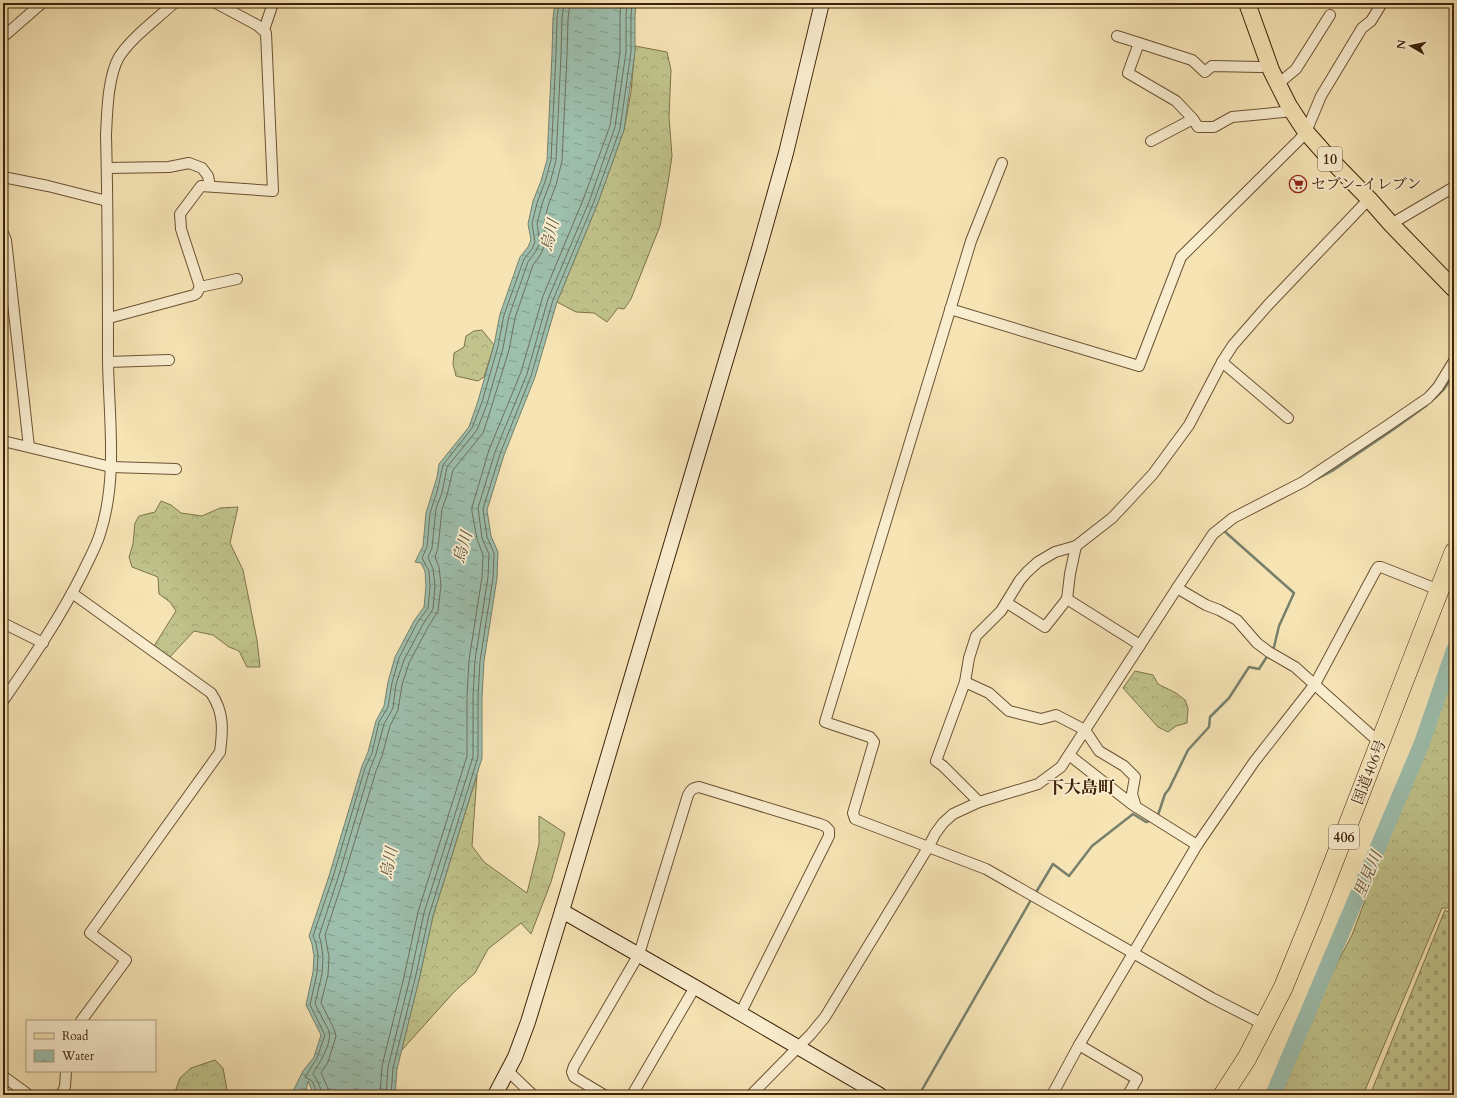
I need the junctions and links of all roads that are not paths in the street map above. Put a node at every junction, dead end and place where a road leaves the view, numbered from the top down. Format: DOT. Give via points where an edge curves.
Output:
graph roads {
  1 [pos="42,3"];
  2 [pos="174,3"];
  3 [pos="216,3"];
  4 [pos="273,3"];
  5 [pos="822,3"];
  6 [pos="829,3"];
  7 [pos="1247,3"];
  8 [pos="1382,3"];
  9 [pos="1330,15"];
  10 [pos="818,18"];
  11 [pos="264,30"];
  12 [pos="1117,36"];
  13 [pos="3,37"];
  14 [pos="1139,43"];
  15 [pos="1270,66"];
  16 [pos="1278,84"];
  17 [pos="1291,110"];
  18 [pos="1193,118"];
  19 [pos="1306,132"];
  20 [pos="1151,141"];
  21 [pos="1002,163"];
  22 [pos="107,168"];
  23 [pos="3,177"];
  24 [pos="210,186"];
  25 [pos="1454,187"];
  26 [pos="1369,199"];
  27 [pos="107,202"];
  28 [pos="1391,224"];
  29 [pos="3,233"];
  30 [pos="237,279"];
  31 [pos="200,287"];
  32 [pos="1454,289"];
  33 [pos="950,309"];
  34 [pos="109,318"];
  35 [pos="169,360"];
  36 [pos="1454,361"];
  37 [pos="108,362"];
  38 [pos="1222,362"];
  39 [pos="1288,418"];
  40 [pos="3,441"];
  41 [pos="29,447"];
  42 [pos="111,467"];
  43 [pos="176,469"];
  44 [pos="1076,546"];
  45 [pos="1454,552"];
  46 [pos="1177,588"];
  47 [pos="1439,590"];
  48 [pos="72,593"];
  49 [pos="1067,599"];
  50 [pos="1007,603"];
  51 [pos="3,623"];
  52 [pos="43,643"];
  53 [pos="1140,645"];
  54 [pos="965,682"];
  55 [pos="1315,684"];
  56 [pos="3,701"];
  57 [pos="1084,730"];
  58 [pos="1380,743"];
  59 [pos="1069,755"];
  60 [pos="979,802"];
  61 [pos="1136,807"];
  62 [pos="1197,845"];
  63 [pos="929,846"];
  64 [pos="562,911"];
  65 [pos="1134,952"];
  66 [pos="639,954"];
  67 [pos="695,987"];
  68 [pos="740,1014"];
  69 [pos="83,1020"];
  70 [pos="1265,1025"];
  71 [pos="1079,1045"];
  72 [pos="798,1048"];
  73 [pos="508,1071"];
  74 [pos="66,1072"];
  75 [pos="3,1076"];
  76 [pos="29,1095"];
  77 [pos="61,1095"];
  78 [pos="495,1095"];
  79 [pos="533,1095"];
  80 [pos="604,1095"];
  81 [pos="632,1095"];
  82 [pos="751,1095"];
  83 [pos="880,1095"];
  84 [pos="1052,1095"];
  85 [pos="1128,1095"];
  86 [pos="1223,1095"];
  1 -- 13 [label="street"];
  2 -- 22 [label="street" via="119,57 111,84 107,112"];
  3 -- 11 [label="street"];
  4 -- 11 [label="street"];
  5 -- 10 [label="street"];
  6 -- 10 [label="street"];
  7 -- 15 [label="main road, 10"];
  8 -- 19 [label="street" via="1371,21 1362,28 1321,96"];
  9 -- 16 [label="street" via="1296,69"];
  10 -- 64 [label="street" via="788,146 759,249"];
  11 -- 24 [label="street" via="267,40 273,191"];
  12 -- 14 [label="street"];
  14 -- 15 [label="street" via="1192,60 1205,72 1212,66"];
  14 -- 18 [label="street" via="1128,73 1176,101"];
  15 -- 16 [label="main road, 10"];
  16 -- 17 [label="main road, 10"];
  17 -- 18 [label="street" via="1232,117 1214,127 1198,127"];
  17 -- 19 [label="main road, 10"];
  18 -- 20 [label="street"];
  19 -- 26 [label="main road, 10"];
  19 -- 33 [label="street" via="1181,257 1139,366"];
  21 -- 33 [label="street" via="971,240"];
  22 -- 24 [label="street" via="169,167 189,163 202,168 208,176"];
  22 -- 27 [label="street"];
  23 -- 27 [label="street"];
  24 -- 31 [label="street" via="201,186 180,214 181,229"];
  25 -- 28 [label="street"];
  26 -- 28 [label="main road, 10"];
  26 -- 38 [label="street" via="1268,305 1233,345"];
  27 -- 34 [label="street"];
  28 -- 32 [label="main road, 10"];
  29 -- 41 [label="street" via="9,263"];
  30 -- 31 [label="street"];
  31 -- 34 [label="street" via="194,296"];
  33 -- 63 [label="street" via="825,722 870,737 874,742 853,814 855,819"];
  34 -- 37 [label="street"];
  35 -- 37 [label="street"];
  36 -- 46 [label="street" via="1428,398 1304,482 1232,518 1213,534"];
  37 -- 42 [label="street"];
  38 -- 39 [label="street"];
  38 -- 44 [label="street" via="1188,425 1153,474 1112,518"];
  40 -- 41 [label="street"];
  41 -- 42 [label="street"];
  42 -- 43 [label="street"];
  42 -- 48 [label="street" via="108,498 100,534"];
  44 -- 49 [label="street"];
  44 -- 50 [label="street" via="1055,552 1038,562 1020,580"];
  45 -- 47 [label="highway, 国道406号 / 406"];
  46 -- 53 [label="street"];
  46 -- 55 [label="street" via="1237,620 1257,643"];
  47 -- 55 [label="street" via="1378,567"];
  47 -- 58 [label="highway, 国道406号 / 406"];
  48 -- 52 [label="street"];
  48 -- 69 [label="street" via="211,693 218,703 222,730 220,752 90,933 126,960"];
  49 -- 50 [label="street" via="1045,627"];
  49 -- 53 [label="street"];
  50 -- 54 [label="street" via="976,636"];
  51 -- 52 [label="street"];
  52 -- 56 [label="street"];
  53 -- 57 [label="street"];
  54 -- 57 [label="street" via="989,693 1009,710 1041,719 1056,715"];
  54 -- 60 [label="street" via="936,761"];
  55 -- 58 [label="street"];
  55 -- 62 [label="street" via="1254,762"];
  57 -- 59 [label="street"];
  57 -- 61 [label="street" via="1099,751 1124,766 1135,777 1132,794"];
  58 -- 70 [label="highway, 国道406号 / 406" via="1313,915"];
  59 -- 60 [label="street" via="1061,767 1038,784"];
  59 -- 61 [label="street"];
  60 -- 63 [label="street" via="943,823"];
  61 -- 62 [label="street"];
  62 -- 65 [label="street"];
  63 -- 65 [label="street" via="986,869"];
  63 -- 72 [label="street" via="825,1017"];
  64 -- 66 [label="street"];
  64 -- 73 [label="street" via="528,1022"];
  65 -- 70 [label="street" via="1212,998"];
  65 -- 71 [label="street"];
  66 -- 67 [label="street"];
  66 -- 68 [label="street" via="691,789 699,787 825,826 829,830 829,836"];
  66 -- 80 [label="street" via="572,1072 574,1078"];
  67 -- 68 [label="street"];
  67 -- 81 [label="street"];
  68 -- 72 [label="street"];
  70 -- 86 [label="highway, 国道406号 / 406"];
  71 -- 84 [label="street"];
  71 -- 85 [label="street" via="1137,1079"];
  72 -- 82 [label="street"];
  72 -- 83 [label="street"];
  73 -- 78 [label="street"];
  73 -- 79 [label="street"];
  74 -- 77 [label="street" via="65,1087"];
  75 -- 76 [label="street"];
}
